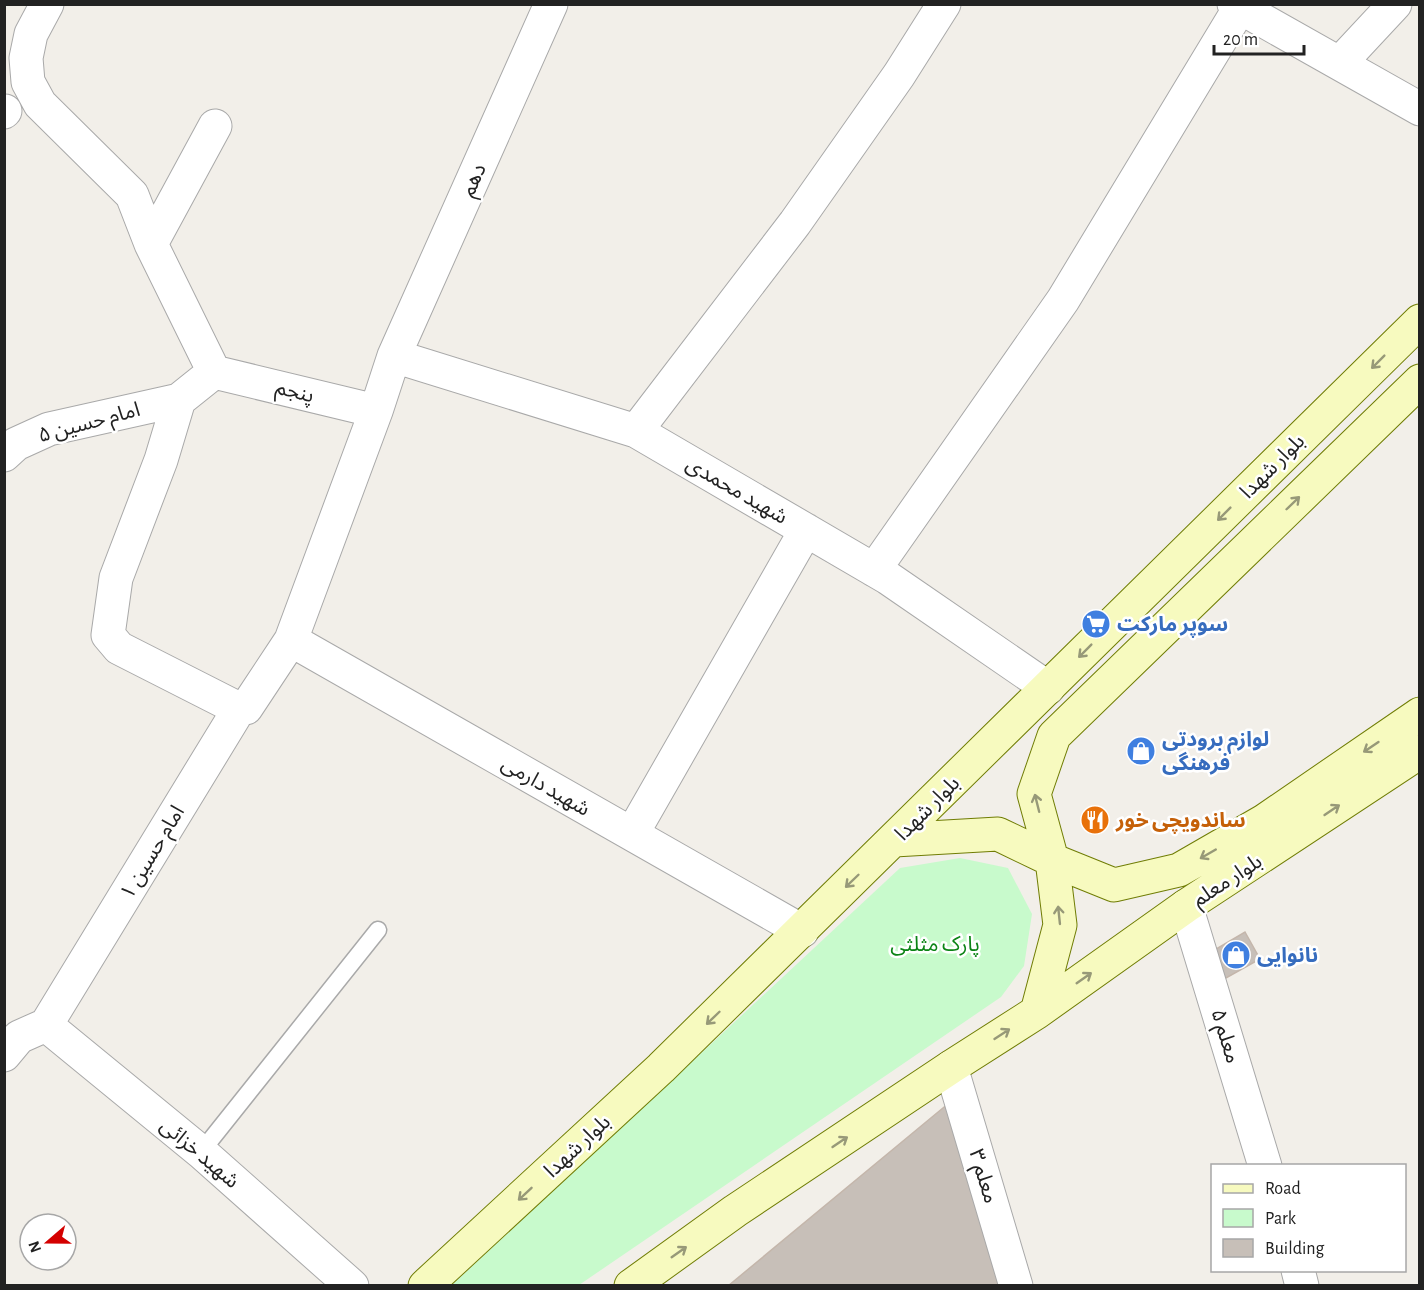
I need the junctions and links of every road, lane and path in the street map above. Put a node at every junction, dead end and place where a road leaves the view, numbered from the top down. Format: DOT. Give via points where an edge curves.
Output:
graph roads {
  1 [pos="47,4"];
  2 [pos="551,4"];
  3 [pos="944,4"];
  4 [pos="1395,4"];
  5 [pos="1239,6"];
  6 [pos="1340,63"];
  7 [pos="1419,109"];
  8 [pos="215,126"];
  9 [pos="151,244"];
  10 [pos="1419,321"];
  11 [pos="394,356"];
  12 [pos="214,372"];
  13 [pos="1419,381"];
  14 [pos="179,400"];
  15 [pos="376,411"];
  16 [pos="636,431"];
  17 [pos="4,455"];
  18 [pos="806,530"];
  19 [pos="874,570"];
  20 [pos="1155,582"];
  21 [pos="1183,610"];
  22 [pos="291,640"];
  23 [pos="1048,688"];
  24 [pos="239,709"];
  25 [pos="1419,714"];
  26 [pos="1419,752"];
  27 [pos="1290,821"];
  28 [pos="632,834"];
  29 [pos="894,840"];
  30 [pos="1052,860"];
  31 [pos="1186,906"];
  32 [pos="378,930"];
  33 [pos="802,931"];
  34 [pos="1037,1012"];
  35 [pos="46,1025"];
  36 [pos="4,1055"];
  37 [pos="951,1067"];
  38 [pos="201,1152"];
  39 [pos="1264,1164"];
  40 [pos="352,1286"];
  41 [pos="425,1286"];
  42 [pos="631,1286"];
  43 [pos="1016,1286"];
  1 -- 9 [label="street" via="31,34 26,58 28,82 40,104 132,195"];
  2 -- 11 [label="street, دهم"];
  3 -- 16 [label="street" via="795,223"];
  4 -- 6 [label="street"];
  5 -- 6 [label="street"];
  5 -- 19 [label="street" via="1063,300"];
  6 -- 7 [label="street"];
  8 -- 9 [label="street"];
  9 -- 12 [label="street"];
  10 -- 20 [label="main road, بلوار شهدا, one-way"];
  11 -- 15 [label="street, دهم"];
  11 -- 16 [label="street, شهید محمدی"];
  12 -- 14 [label="street"];
  12 -- 15 [label="street, پنجم"];
  21 -- 13 [label="main road, بلوار شهدا, one-way"];
  14 -- 17 [label="street, امام حسین ۵" via="49,429 16,444"];
  14 -- 24 [label="street" via="161,460 116,578 108,635 120,648"];
  15 -- 22 [label="street, امام حسین ۱"];
  16 -- 18 [label="street, شهید محمدی"];
  18 -- 19 [label="street, شهید محمدی"];
  18 -- 28 [label="street"];
  19 -- 23 [label="street, شهید محمدی"];
  20 -- 21 [label="main road"];
  20 -- 23 [label="main road, بلوار شهدا, one-way"];
  30 -- 21 [label="main road, بلوار شهدا, one-way" via="1034,794 1054,736"];
  22 -- 24 [label="street, امام حسین ۱" via="246,708"];
  22 -- 28 [label="street, شهید دارمی"];
  23 -- 29 [label="main road, بلوار شهدا"];
  24 -- 35 [label="street, امام حسین ۱"];
  25 -- 27 [label="main road, بلوار معلم, one-way"];
  27 -- 26 [label="main road, بلوار معلم, one-way"];
  27 -- 30 [label="main road, بلوار معلم, one-way" via="1179,870 1114,885"];
  27 -- 31 [label="main road, بلوار معلم"];
  28 -- 33 [label="street, شهید دارمی"];
  29 -- 30 [label="main road, بلوار معلم" via="998,834"];
  29 -- 33 [label="main road, بلوار شهدا, one-way"];
  34 -- 30 [label="main road, بلوار شهدا, one-way" via="1060,925"];
  34 -- 31 [label="main road, بلوار معلم, one-way"];
  31 -- 39 [label="street, معلم ۵"];
  32 -- 38 [label="lane"];
  33 -- 41 [label="main road, بلوار شهدا, one-way" via="661,1068"];
  37 -- 34 [label="main road, one-way"];
  35 -- 36 [label="street" via="19,1037"];
  35 -- 38 [label="street, شهید خزائی"];
  42 -- 37 [label="main road, one-way" via="735,1211"];
  37 -- 43 [label="street, معلم ۳"];
  38 -- 40 [label="street, شهید خزائی"];
}
